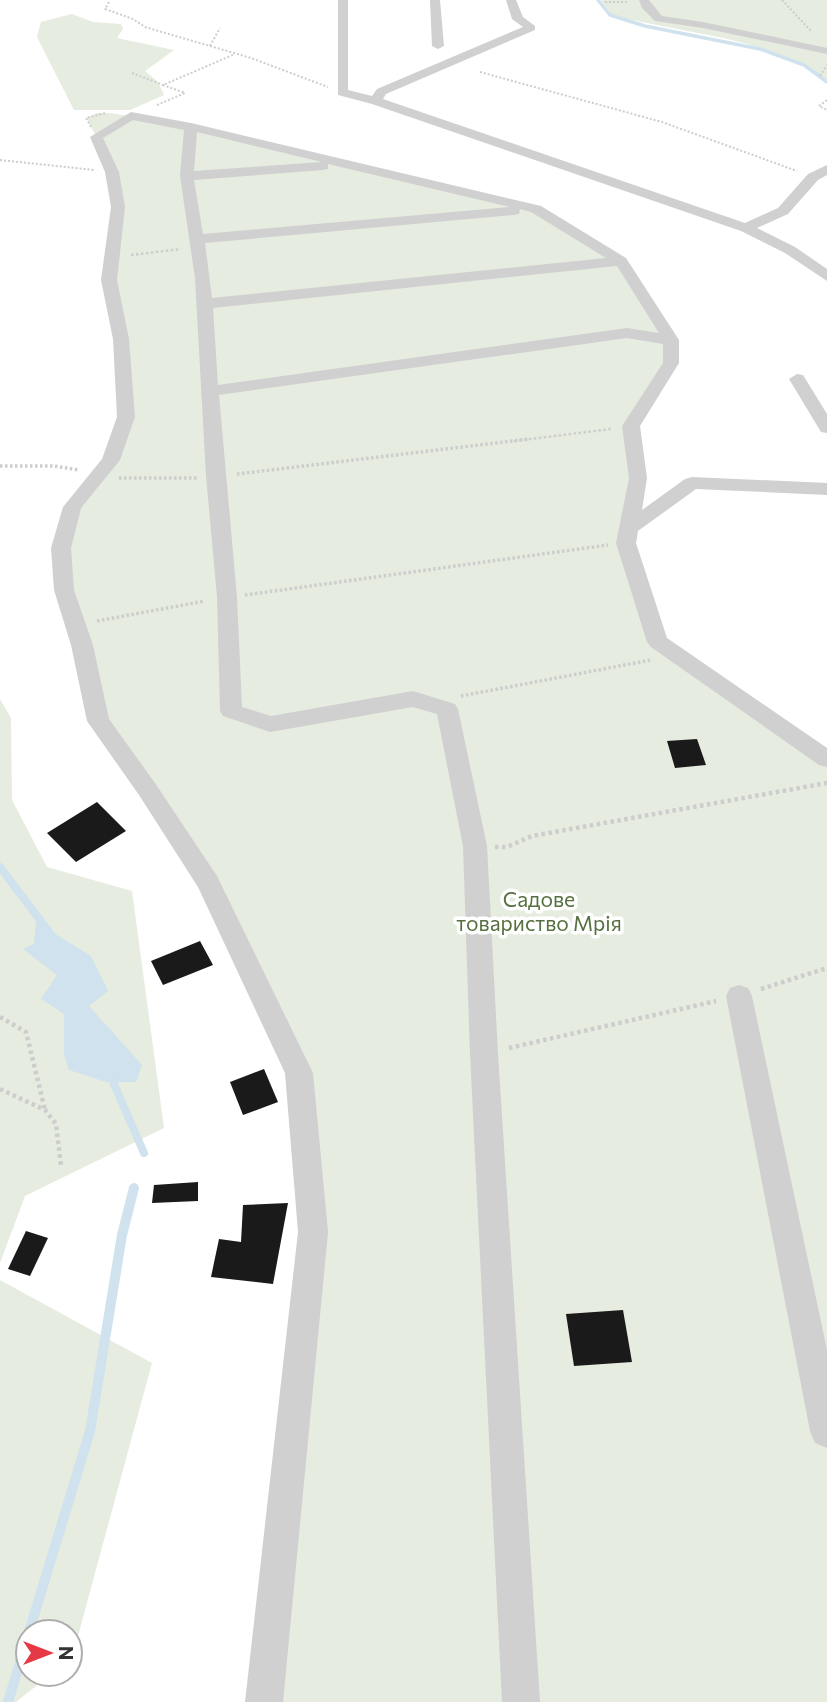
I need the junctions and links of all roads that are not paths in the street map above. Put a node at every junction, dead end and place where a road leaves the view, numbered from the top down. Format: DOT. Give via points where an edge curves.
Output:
graph roads {
  1 [pos="343,0"];
  2 [pos="435,0"];
  3 [pos="511,0"];
  4 [pos="644,1"];
  5 [pos="438,46"];
  6 [pos="827,51"];
  7 [pos="451,64"];
  8 [pos="480,72"];
  9 [pos="376,101"];
  10 [pos="191,127"];
  11 [pos="348,164"];
  12 [pos="827,169"];
  13 [pos="187,176"];
  14 [pos="536,209"];
  15 [pos="746,228"];
  16 [pos="199,243"];
  17 [pos="621,261"];
  18 [pos="827,276"];
  19 [pos="204,304"];
  20 [pos="671,340"];
  21 [pos="797,379"];
  22 [pos="209,391"];
  23 [pos="827,428"];
  24 [pos="827,489"];
  25 [pos="627,536"];
  26 [pos="827,759"];
  27 [pos="739,996"];
  28 [pos="827,1431"];
  29 [pos="264,1702"];
  30 [pos="522,1702"];
  1 -- 9 [label="street" via="342,92"];
  2 -- 5 [label="street"];
  3 -- 7 [label="street" via="518,19 531,28"];
  4 -- 6 [label="street" via="659,19"];
  7 -- 8 [label="street"];
  7 -- 9 [label="street" via="381,92"];
  9 -- 15 [label="street"];
  10 -- 11 [label="street"];
  10 -- 13 [label="street"];
  10 -- 29 [label="street" via="131,116 96,137 112,172 118,207 109,279 121,339 126,417 111,460 72,507 61,548 64,590 82,645 98,721 208,883 299,1073 313,1232"];
  11 -- 13 [label="street"];
  11 -- 14 [label="street"];
  12 -- 15 [label="street" via="813,177 783,211"];
  13 -- 16 [label="street"];
  14 -- 16 [label="street"];
  14 -- 17 [label="street"];
  15 -- 18 [label="street" via="790,250"];
  16 -- 19 [label="street"];
  17 -- 19 [label="street"];
  17 -- 20 [label="street"];
  19 -- 22 [label="street"];
  20 -- 22 [label="street" via="627,333"];
  20 -- 25 [label="street" via="671,363 631,426 638,478"];
  21 -- 23 [label="street"];
  22 -- 30 [label="street" via="227,597 231,711 270,724 413,699 447,709 475,846"];
  24 -- 25 [label="street" via="692,483"];
  25 -- 26 [label="street" via="659,642"];
  27 -- 28 [label="street"];
}
